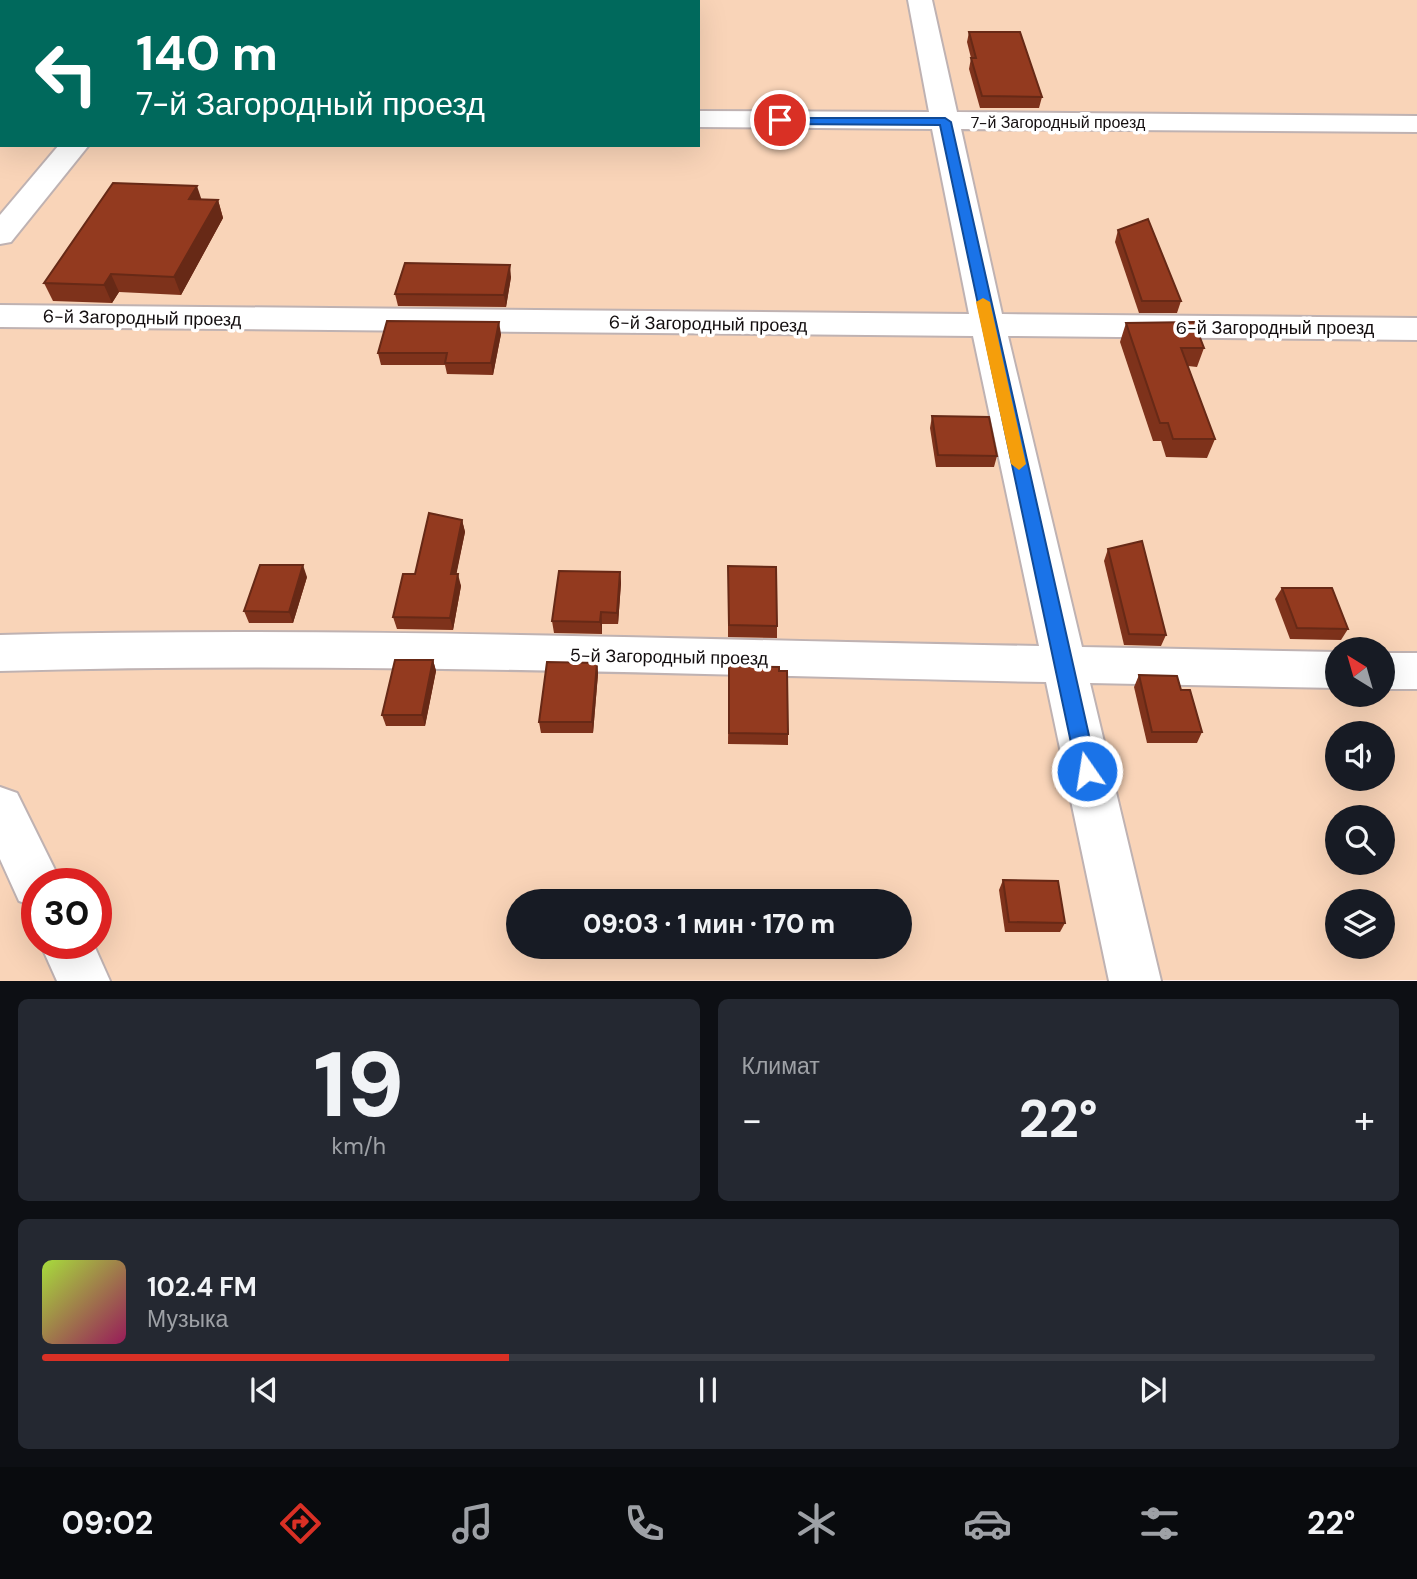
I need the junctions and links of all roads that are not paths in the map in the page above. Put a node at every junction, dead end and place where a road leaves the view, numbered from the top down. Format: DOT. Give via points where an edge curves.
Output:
graph roads {
  1 [pos="920,0"];
  2 [pos="700,119"];
  3 [pos="945,122"];
  4 [pos="1417,124"];
  5 [pos="73,147"];
  6 [pos="0,235"];
  7 [pos="0,316"];
  8 [pos="988,326"];
  9 [pos="1417,329"];
  10 [pos="0,653"];
  11 [pos="1063,666"];
  12 [pos="1325,670"];
  13 [pos="1395,671"];
  14 [pos="1417,671"];
  15 [pos="0,808"];
  16 [pos="29,868"];
  17 [pos="74,959"];
  18 [pos="85,981"];
  19 [pos="1135,981"];
  1 -- 3 [label="street"];
  2 -- 3 [label="street, 7-й Загородный проезд"];
  3 -- 4 [label="street, 7-й Загородный проезд"];
  3 -- 8 [label="street"];
  5 -- 6 [label="street"];
  7 -- 8 [label="street, 6-й Загородный проезд"];
  8 -- 9 [label="street, 6-й Загородный проезд"];
  8 -- 11 [label="street"];
  10 -- 11 [label="street, 5-й Загородный проезд" via="455,653"];
  11 -- 12 [label="street, 5-й Загородный проезд"];
  11 -- 19 [label="street"];
  13 -- 14 [label="street"];
  15 -- 16 [label="street"];
  17 -- 18 [label="street"];
}
